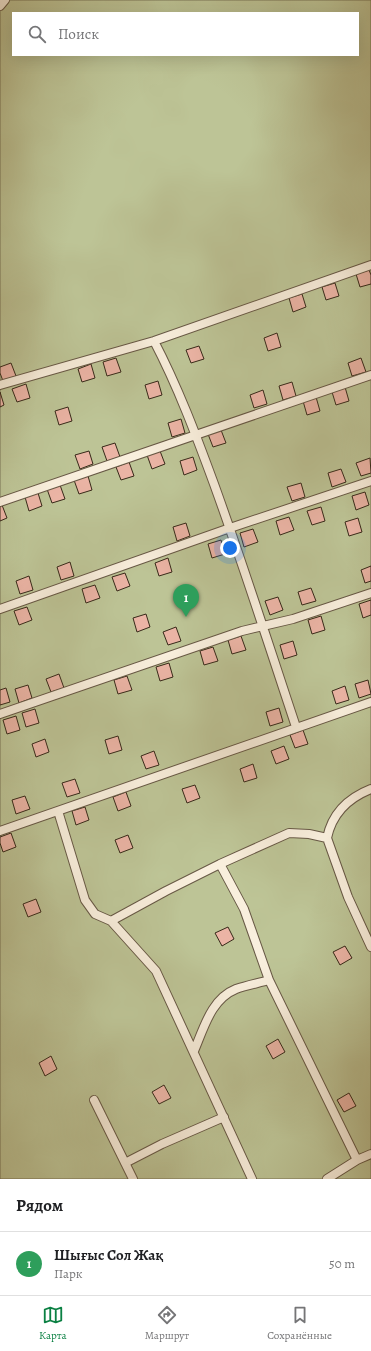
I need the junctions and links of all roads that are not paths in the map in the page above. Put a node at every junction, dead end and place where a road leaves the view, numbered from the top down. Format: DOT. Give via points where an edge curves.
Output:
graph roads {
  1 [pos="5,0"];
  2 [pos="0,6"];
  3 [pos="371,265"];
  4 [pos="154,342"];
  5 [pos="371,375"];
  6 [pos="0,385"];
  7 [pos="196,435"];
  8 [pos="371,481"];
  9 [pos="0,502"];
  10 [pos="230,528"];
  11 [pos="371,593"];
  12 [pos="0,609"];
  13 [pos="263,627"];
  14 [pos="371,702"];
  15 [pos="0,714"];
  16 [pos="296,727"];
  17 [pos="371,789"];
  18 [pos="58,810"];
  19 [pos="0,831"];
  20 [pos="326,838"];
  21 [pos="220,864"];
  22 [pos="111,921"];
  23 [pos="371,946"];
  24 [pos="270,980"];
  25 [pos="194,1051"];
  26 [pos="94,1100"];
  27 [pos="224,1117"];
  28 [pos="371,1154"];
  29 [pos="357,1160"];
  30 [pos="125,1163"];
  31 [pos="133,1179"];
  32 [pos="252,1179"];
  33 [pos="327,1179"];
  1 -- 2 [label="street"];
  3 -- 4 [label="street"];
  4 -- 6 [label="street"];
  4 -- 7 [label="street" via="168,367"];
  5 -- 7 [label="street"];
  7 -- 9 [label="street"];
  7 -- 10 [label="street"];
  8 -- 10 [label="street"];
  10 -- 12 [label="street"];
  10 -- 13 [label="street"];
  11 -- 13 [label="street" via="292,620"];
  13 -- 15 [label="street" via="242,631"];
  13 -- 16 [label="street"];
  14 -- 16 [label="street"];
  16 -- 18 [label="street"];
  17 -- 20 [label="street" via="344,805 329,827"];
  18 -- 19 [label="street"];
  18 -- 22 [label="street" via="85,900 95,914"];
  20 -- 21 [label="street" via="289,833"];
  20 -- 23 [label="street" via="348,897"];
  21 -- 22 [label="street"];
  21 -- 24 [label="street" via="244,909"];
  22 -- 25 [label="street" via="156,971"];
  24 -- 25 [label="street" via="236,989 219,1000 210,1013"];
  24 -- 29 [label="street"];
  25 -- 27 [label="street"];
  26 -- 30 [label="street"];
  27 -- 30 [label="street"];
  27 -- 32 [label="street"];
  28 -- 29 [label="street"];
  29 -- 33 [label="street"];
  30 -- 31 [label="street"];
}
